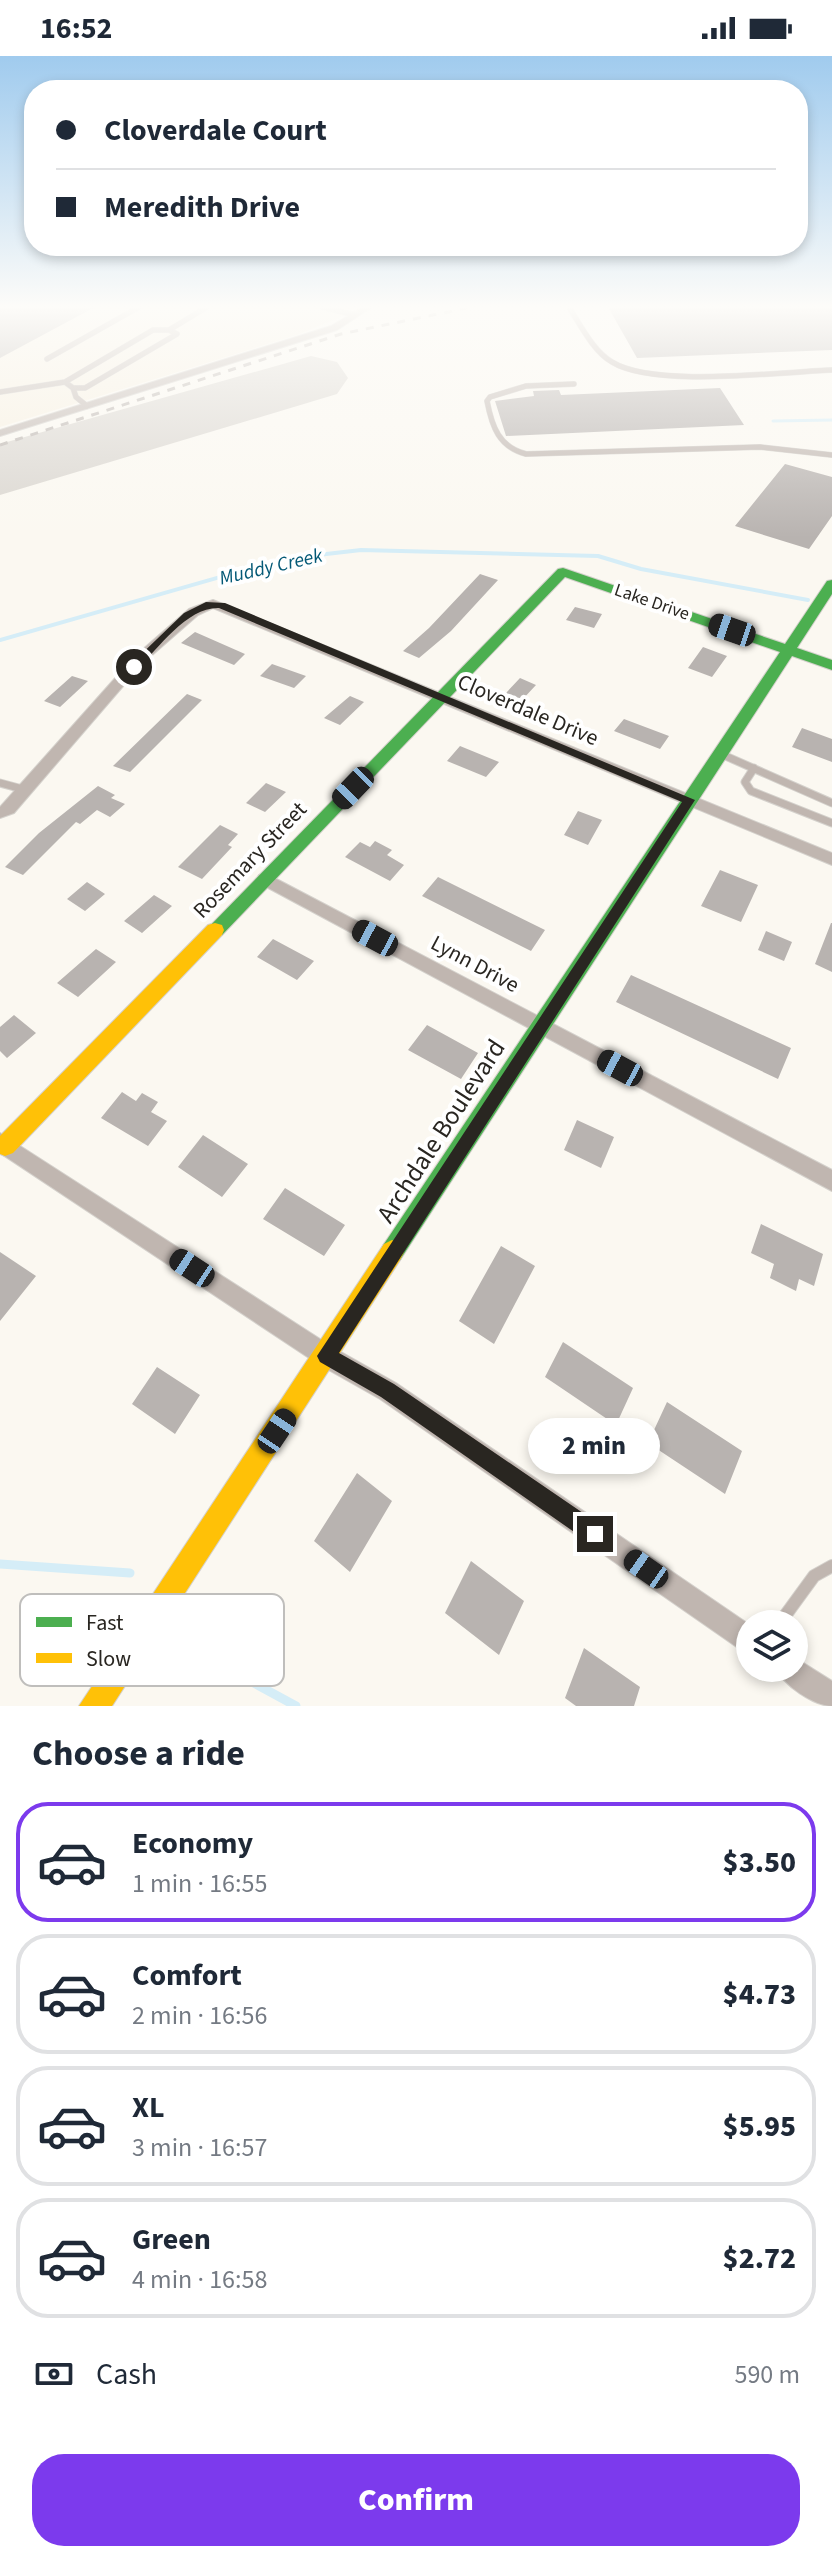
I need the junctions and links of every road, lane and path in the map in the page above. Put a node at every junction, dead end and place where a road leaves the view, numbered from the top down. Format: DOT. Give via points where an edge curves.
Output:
graph roads {
  1 [pos="52,384"];
  2 [pos="68,384"];
  3 [pos="92,384"];
  4 [pos="157,384"];
  5 [pos="574,384"];
  6 [pos="73,388"];
  7 [pos="0,392"];
  8 [pos="87,406"];
  9 [pos="0,433"];
  10 [pos="832,455"];
  11 [pos="563,572"];
  12 [pos="832,584"];
  13 [pos="789,650"];
  14 [pos="832,665"];
  15 [pos="441,698"];
  16 [pos="720,753"];
  17 [pos="754,768"];
  18 [pos="0,783"];
  19 [pos="26,790"];
  20 [pos="689,800"];
  21 [pos="832,803"];
  22 [pos="0,813"];
  23 [pos="832,825"];
  24 [pos="831,856"];
  25 [pos="265,879"];
  26 [pos="541,1026"];
  27 [pos="2,1144"];
  28 [pos="832,1181"];
  29 [pos="326,1356"];
  30 [pos="832,1566"];
  31 [pos="168,1594"];
  32 [pos="789,1610"];
  33 [pos="736,1631"];
  34 [pos="808,1681"];
  35 [pos="107,1686"];
  36 [pos="832,1697"];
  37 [pos="94,1706"];
  1 -- 7 [label="lane"];
  2 -- 6 [label="lane"];
  3 -- 6 [label="lane"];
  4 -- 8 [label="street"];
  5 -- 10 [label="lane" via="526,386 490,397 489,412 503,445 526,454 760,447"];
  6 -- 8 [label="lane"];
  8 -- 9 [label="street"];
  11 -- 13 [label="street, Lake Drive"];
  11 -- 15 [label="street, Rosemary Street"];
  12 -- 13 [label="street, Archdale Boulevard"];
  13 -- 14 [label="street, Lake Drive"];
  13 -- 16 [label="street, Archdale Boulevard"];
  15 -- 19 [label="street, Cloverdale Drive" via="221,605 206,605 188,615 134,667"];
  15 -- 20 [label="street, Cloverdale Drive"];
  15 -- 25 [label="street, Rosemary Street"];
  16 -- 17 [label="lane"];
  16 -- 20 [label="street, Archdale Boulevard"];
  17 -- 21 [label="lane"];
  17 -- 23 [label="lane" via="746,788"];
  18 -- 19 [label="lane"];
  19 -- 22 [label="street"];
  20 -- 24 [label="street, Cloverdale Drive"];
  20 -- 26 [label="street, Archdale Boulevard"];
  25 -- 26 [label="street, Lynn Drive"];
  25 -- 27 [label="street, Rosemary Street"];
  26 -- 28 [label="street, Lynn Drive"];
  26 -- 29 [label="street, Archdale Boulevard"];
  27 -- 29 [label="street"];
  29 -- 31 [label="street, Archdale Boulevard"];
  29 -- 33 [label="street" via="388,1391"];
  30 -- 32 [label="lane" via="814,1576"];
  34 -- 36 [label="street"];
  35 -- 37 [label="street, Archdale Boulevard"];
}
